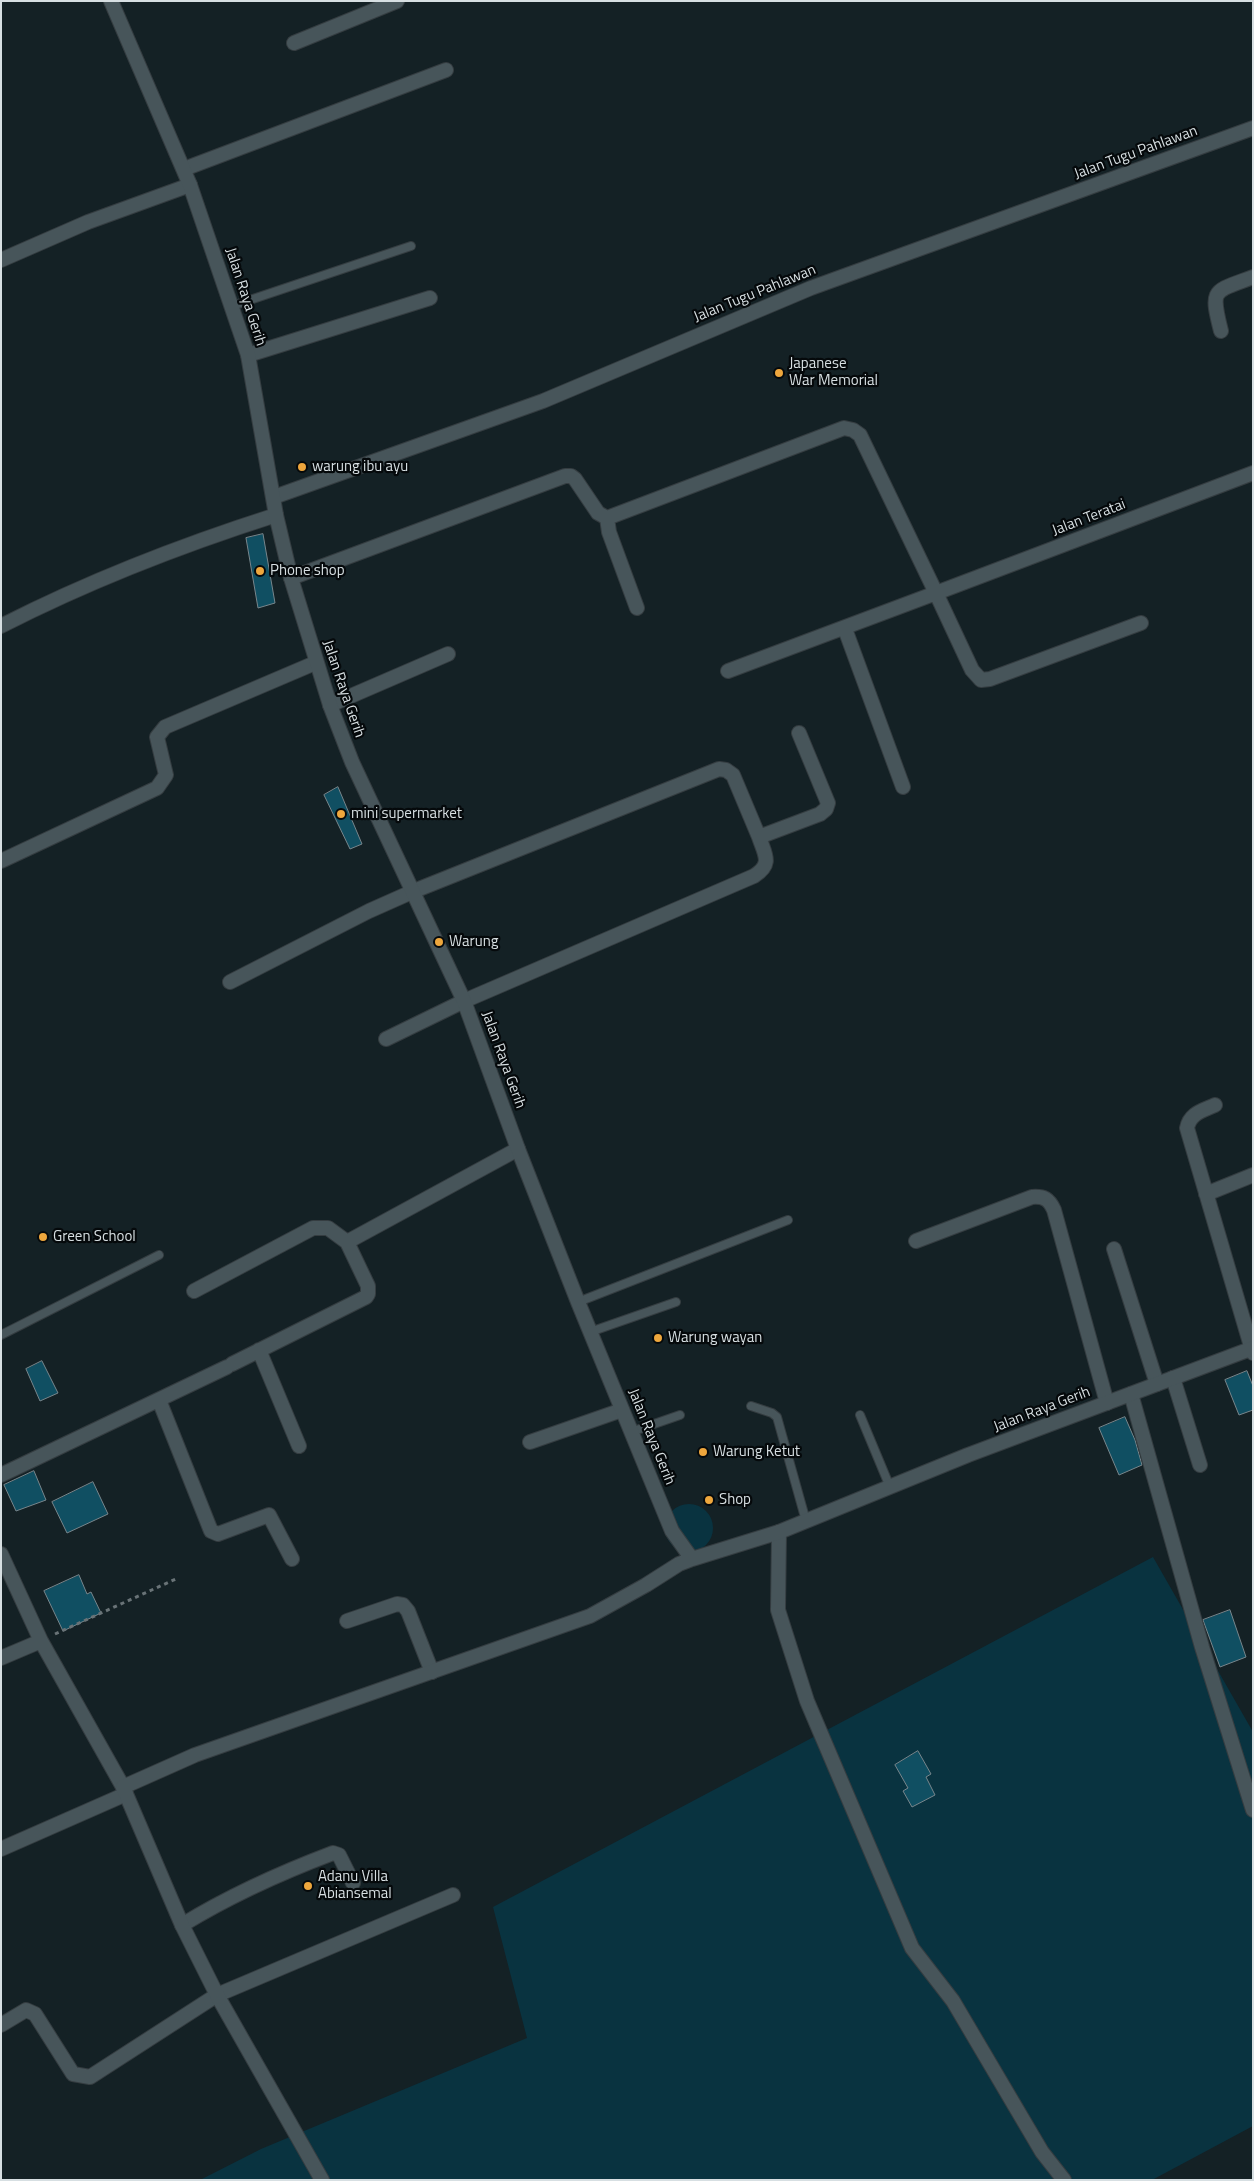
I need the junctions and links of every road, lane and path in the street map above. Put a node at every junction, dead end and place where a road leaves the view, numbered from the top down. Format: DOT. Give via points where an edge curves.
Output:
graph roads {
  1 [pos="111,1"];
  2 [pos="396,1"];
  3 [pos="294,43"];
  4 [pos="446,70"];
  5 [pos="1253,128"];
  6 [pos="184,169"];
  7 [pos="190,184"];
  8 [pos="411,246"];
  9 [pos="1,260"];
  10 [pos="1253,277"];
  11 [pos="430,298"];
  12 [pos="232,306"];
  13 [pos="1221,331"];
  14 [pos="248,354"];
  15 [pos="1251,477"];
  16 [pos="274,498"];
  17 [pos="276,515"];
  18 [pos="607,518"];
  19 [pos="291,578"];
  20 [pos="936,593"];
  21 [pos="637,608"];
  22 [pos="1141,623"];
  23 [pos="1,626"];
  24 [pos="844,629"];
  25 [pos="448,654"];
  26 [pos="316,663"];
  27 [pos="728,671"];
  28 [pos="330,705"];
  29 [pos="799,733"];
  30 [pos="903,787"];
  31 [pos="759,837"];
  32 [pos="1,861"];
  33 [pos="414,891"];
  34 [pos="230,982"];
  35 [pos="464,1001"];
  36 [pos="386,1039"];
  37 [pos="1215,1105"];
  38 [pos="518,1149"];
  39 [pos="1253,1175"];
  40 [pos="1206,1194"];
  41 [pos="788,1220"];
  42 [pos="916,1241"];
  43 [pos="346,1242"];
  44 [pos="1114,1249"];
  45 [pos="159,1255"];
  46 [pos="194,1291"];
  47 [pos="578,1302"];
  48 [pos="676,1302"];
  49 [pos="590,1332"];
  50 [pos="1,1335"];
  51 [pos="259,1350"];
  52 [pos="1252,1350"];
  53 [pos="1173,1378"];
  54 [pos="1157,1384"];
  55 [pos="1131,1394"];
  56 [pos="159,1400"];
  57 [pos="1107,1403"];
  58 [pos="751,1406"];
  59 [pos="622,1410"];
  60 [pos="680,1415"];
  61 [pos="860,1415"];
  62 [pos="631,1432"];
  63 [pos="530,1442"];
  64 [pos="299,1446"];
  65 [pos="1200,1465"];
  66 [pos="1,1475"];
  67 [pos="890,1487"];
  68 [pos="806,1521"];
  69 [pos="779,1532"];
  70 [pos="1,1554"];
  71 [pos="292,1558"];
  72 [pos="692,1559"];
  73 [pos="6,1576"];
  74 [pos="178,1578"];
  75 [pos="347,1621"];
  76 [pos="41,1641"];
  77 [pos="1,1658"];
  78 [pos="432,1672"];
  79 [pos="124,1790"];
  80 [pos="1253,1810"];
  81 [pos="1,1850"];
  82 [pos="353,1883"];
  83 [pos="453,1895"];
  84 [pos="182,1925"];
  85 [pos="218,1995"];
  86 [pos="1,2025"];
  87 [pos="322,2180"];
  88 [pos="1064,2180"];
  1 -- 6 [label="street, Jalan Raya Gerih"];
  2 -- 3 [label="street"];
  4 -- 6 [label="street"];
  5 -- 16 [label="street, Jalan Tugu Pahlawan" via="811,288 543,401"];
  6 -- 7 [label="street, Jalan Raya Gerih"];
  7 -- 9 [label="street" via="88,222"];
  7 -- 12 [label="street, Jalan Raya Gerih"];
  8 -- 12 [label="lane"];
  10 -- 13 [label="street" via="1217,293 1214,303"];
  11 -- 14 [label="street"];
  12 -- 14 [label="street, Jalan Raya Gerih"];
  14 -- 16 [label="street, Jalan Raya Gerih"];
  15 -- 20 [label="street, Jalan Teratai"];
  16 -- 17 [label="street, Jalan Raya Gerih"];
  17 -- 19 [label="street, Jalan Raya Gerih"];
  17 -- 23 [label="street" via="156,556"];
  18 -- 19 [label="street" via="598,512 576,480 564,476"];
  18 -- 20 [label="street" via="844,428 853,430 860,435"];
  18 -- 21 [label="street" via="609,532"];
  19 -- 26 [label="street, Jalan Raya Gerih"];
  20 -- 22 [label="street" via="972,670 981,680"];
  20 -- 24 [label="street, Jalan Teratai"];
  24 -- 27 [label="street, Jalan Teratai"];
  24 -- 30 [label="street"];
  25 -- 28 [label="street"];
  26 -- 28 [label="street, Jalan Raya Gerih"];
  26 -- 32 [label="street" via="166,727 157,737 166,776 157,788"];
  28 -- 33 [label="street, Jalan Raya Gerih" via="352,762"];
  29 -- 31 [label="street" via="828,803 826,809"];
  31 -- 33 [label="street" via="733,775 719,769"];
  31 -- 35 [label="street" via="767,861 766,866 754,876"];
  33 -- 34 [label="street"];
  33 -- 35 [label="street, Jalan Raya Gerih"];
  35 -- 36 [label="street"];
  35 -- 38 [label="street, Jalan Raya Gerih"];
  37 -- 40 [label="street" via="1192,1116 1187,1128"];
  38 -- 43 [label="street"];
  38 -- 47 [label="street, Jalan Raya Gerih"];
  39 -- 40 [label="street"];
  40 -- 52 [label="street"];
  41 -- 47 [label="lane"];
  42 -- 57 [label="street" via="1032,1197 1047,1199 1054,1210"];
  43 -- 46 [label="street" via="328,1228 313,1228"];
  43 -- 51 [label="street" via="368,1286 368,1294 362,1300"];
  44 -- 54 [label="street"];
  45 -- 50 [label="lane"];
  47 -- 49 [label="street, Jalan Raya Gerih"];
  48 -- 49 [label="lane"];
  49 -- 59 [label="street, Jalan Raya Gerih"];
  51 -- 56 [label="street"];
  51 -- 64 [label="street"];
  52 -- 53 [label="street, Jalan Raya Gerih"];
  53 -- 54 [label="street, Jalan Raya Gerih"];
  53 -- 65 [label="street"];
  54 -- 55 [label="street, Jalan Raya Gerih"];
  55 -- 57 [label="street, Jalan Raya Gerih"];
  55 -- 80 [label="street" via="1202,1647"];
  56 -- 66 [label="street"];
  56 -- 71 [label="street" via="211,1531 218,1534 269,1515"];
  57 -- 67 [label="street, Jalan Raya Gerih"];
  58 -- 68 [label="lane" via="777,1417"];
  59 -- 62 [label="street, Jalan Raya Gerih"];
  59 -- 63 [label="street"];
  60 -- 62 [label="lane"];
  61 -- 67 [label="lane"];
  62 -- 72 [label="street, Jalan Raya Gerih" via="672,1531"];
  67 -- 68 [label="street, Jalan Raya Gerih"];
  68 -- 69 [label="street, Jalan Raya Gerih"];
  69 -- 72 [label="street, Jalan Raya Gerih"];
  69 -- 88 [label="street" via="778,1610 807,1702 912,1948 954,2001 1042,2152"];
  70 -- 73 [label="street"];
  72 -- 78 [label="street" via="590,1616"];
  73 -- 76 [label="street"];
  74 -- 76 [label="path"];
  75 -- 78 [label="street" via="397,1604 403,1605"];
  76 -- 77 [label="street"];
  76 -- 79 [label="street"];
  78 -- 79 [label="street" via="194,1755"];
  79 -- 81 [label="street"];
  79 -- 84 [label="street"];
  82 -- 84 [label="street" via="339,1855 333,1853 221,1901"];
  83 -- 85 [label="street"];
  84 -- 85 [label="street"];
  85 -- 86 [label="street" via="90,2077 73,2074 35,2014 26,2010"];
  85 -- 87 [label="street"];
}
